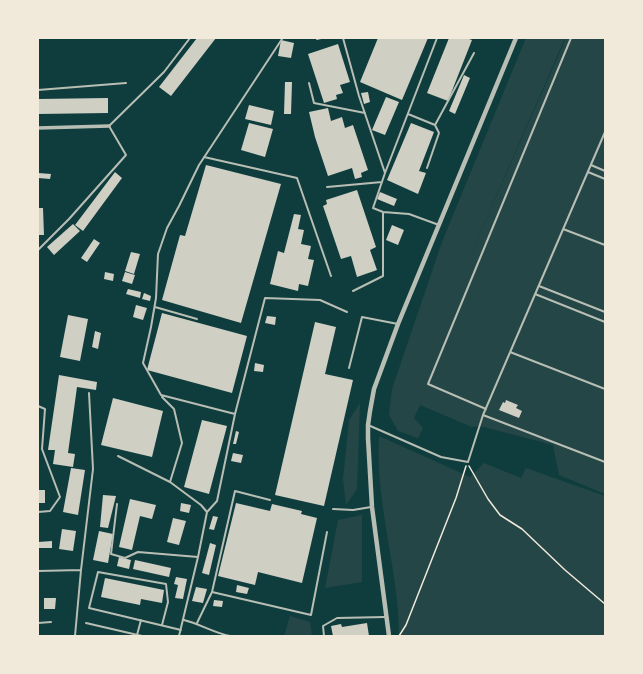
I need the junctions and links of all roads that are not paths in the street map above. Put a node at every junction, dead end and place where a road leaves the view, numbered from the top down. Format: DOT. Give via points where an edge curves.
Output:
graph roads {
  1 [pos="190,38"];
  2 [pos="282,38"];
  3 [pos="321,38"];
  4 [pos="343,38"];
  5 [pos="437,38"];
  6 [pos="516,38"];
  7 [pos="571,38"];
  8 [pos="317,39"];
  9 [pos="474,53"];
  10 [pos="126,83"];
  11 [pos="309,83"];
  12 [pos="38,90"];
  13 [pos="365,113"];
  14 [pos="408,114"];
  15 [pos="436,125"];
  16 [pos="109,126"];
  17 [pos="38,128"];
  18 [pos="605,132"];
  19 [pos="204,157"];
  20 [pos="590,165"];
  21 [pos="426,168"];
  22 [pos="605,171"];
  23 [pos="588,172"];
  24 [pos="385,173"];
  25 [pos="605,178"];
  26 [pos="382,182"];
  27 [pos="326,187"];
  28 [pos="383,212"];
  29 [pos="439,225"];
  30 [pos="563,229"];
  31 [pos="605,245"];
  32 [pos="38,250"];
  33 [pos="331,276"];
  34 [pos="539,286"];
  35 [pos="353,291"];
  36 [pos="535,294"];
  37 [pos="155,307"];
  38 [pos="347,312"];
  39 [pos="605,312"];
  40 [pos="197,319"];
  41 [pos="605,322"];
  42 [pos="398,324"];
  43 [pos="510,352"];
  44 [pos="349,368"];
  45 [pos="605,389"];
  46 [pos="90,393"];
  47 [pos="161,395"];
  48 [pos="38,406"];
  49 [pos="486,409"];
  50 [pos="235,414"];
  51 [pos="483,416"];
  52 [pos="368,425"];
  53 [pos="118,456"];
  54 [pos="605,462"];
  55 [pos="170,482"];
  56 [pos="270,500"];
  57 [pos="117,504"];
  58 [pos="372,507"];
  59 [pos="333,509"];
  60 [pos="38,512"];
  61 [pos="207,512"];
  62 [pos="327,532"];
  63 [pos="198,557"];
  64 [pos="81,570"];
  65 [pos="38,571"];
  66 [pos="212,592"];
  67 [pos="386,617"];
  68 [pos="141,620"];
  69 [pos="184,620"];
  70 [pos="38,622"];
  71 [pos="51,622"];
  72 [pos="86,623"];
  73 [pos="196,623"];
  74 [pos="162,625"];
  75 [pos="181,630"];
  76 [pos="137,635"];
  77 [pos="75,636"];
  78 [pos="142,636"];
  79 [pos="180,636"];
  80 [pos="230,636"];
  81 [pos="324,636"];
  82 [pos="389,636"];
  1 -- 16 [label="lane" via="164,72"];
  2 -- 19 [label="lane"];
  3 -- 8 [label="lane"];
  4 -- 13 [label="lane"];
  5 -- 14 [label="lane"];
  6 -- 29 [label="street"];
  7 -- 49 [label="lane" via="428,384"];
  9 -- 15 [label="lane"];
  10 -- 12 [label="lane"];
  11 -- 13 [label="lane" via="314,103"];
  13 -- 24 [label="lane"];
  14 -- 15 [label="lane"];
  14 -- 24 [label="lane"];
  15 -- 21 [label="lane" via="439,133"];
  16 -- 17 [label="street"];
  16 -- 32 [label="lane" via="126,155"];
  18 -- 20 [label="lane"];
  19 -- 33 [label="lane" via="297,178"];
  19 -- 37 [label="lane" via="167,228 158,254"];
  20 -- 22 [label="lane"];
  20 -- 23 [label="lane"];
  23 -- 25 [label="lane"];
  23 -- 30 [label="lane"];
  24 -- 26 [label="lane"];
  26 -- 27 [label="lane"];
  26 -- 28 [label="lane" via="373,208"];
  28 -- 29 [label="lane" via="409,214"];
  28 -- 35 [label="lane" via="383,276"];
  29 -- 42 [label="street"];
  30 -- 31 [label="lane"];
  30 -- 34 [label="lane"];
  34 -- 36 [label="lane"];
  34 -- 39 [label="lane"];
  36 -- 41 [label="lane"];
  36 -- 43 [label="lane"];
  37 -- 40 [label="lane"];
  37 -- 47 [label="lane" via="143,363"];
  38 -- 50 [label="lane" via="320,300 265,298"];
  42 -- 44 [label="lane" via="362,317"];
  42 -- 52 [label="street" via="374,389"];
  43 -- 45 [label="lane"];
  43 -- 49 [label="lane"];
  46 -- 64 [label="lane" via="93,469"];
  47 -- 50 [label="lane"];
  47 -- 55 [label="lane" via="174,408 182,443"];
  48 -- 60 [label="lane" via="46,409 42,449 60,497 50,511"];
  49 -- 51 [label="lane"];
  50 -- 61 [label="lane" via="217,501"];
  51 -- 52 [label="lane" via="468,462 441,457"];
  51 -- 54 [label="lane"];
  52 -- 58 [label="street"];
  53 -- 55 [label="lane"];
  55 -- 61 [label="lane"];
  56 -- 66 [label="lane" via="235,491"];
  57 -- 63 [label="lane" via="111,554 126,558 138,552"];
  58 -- 59 [label="lane" via="353,510"];
  58 -- 67 [label="street"];
  61 -- 63 [label="lane"];
  62 -- 66 [label="lane" via="311,615"];
  63 -- 69 [label="lane"];
  64 -- 65 [label="lane"];
  64 -- 77 [label="lane"];
  66 -- 73 [label="lane"];
  67 -- 81 [label="lane" via="337,618 323,626"];
  67 -- 82 [label="street"];
  68 -- 74 [label="lane"];
  68 -- 74 [label="lane" via="89,608 98,572 166,584 168,602"];
  68 -- 76 [label="lane"];
  69 -- 73 [label="lane"];
  69 -- 75 [label="lane"];
  70 -- 71 [label="lane"];
  72 -- 76 [label="lane"];
  73 -- 80 [label="lane"];
  74 -- 75 [label="lane"];
  75 -- 79 [label="lane"];
  76 -- 78 [label="lane"];
}
